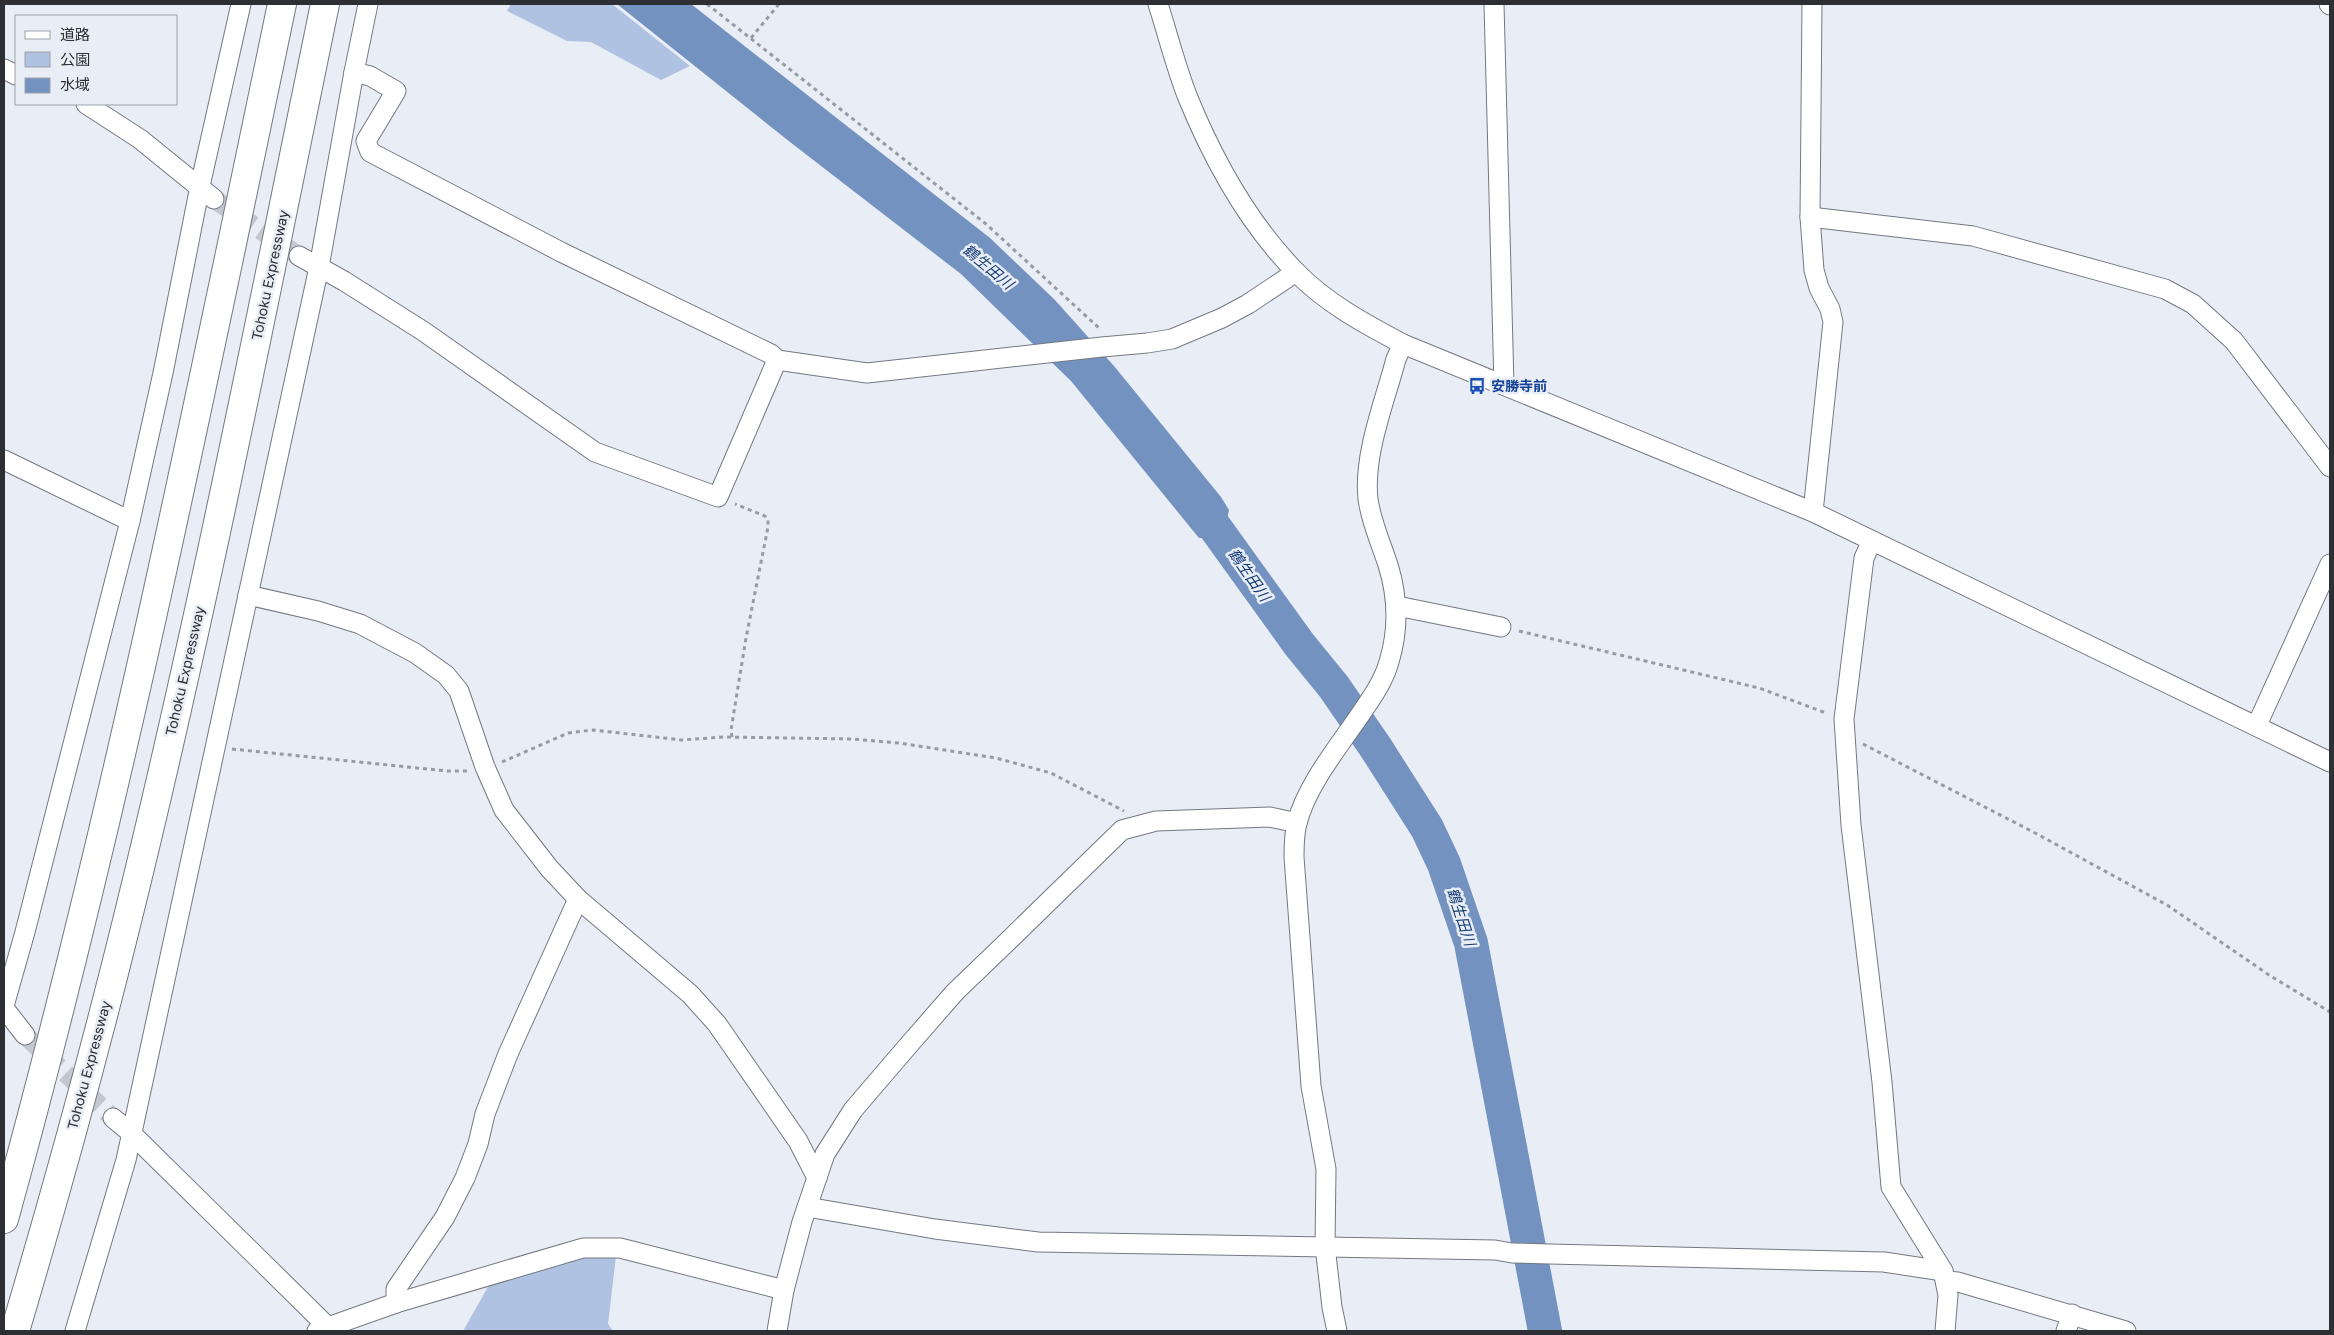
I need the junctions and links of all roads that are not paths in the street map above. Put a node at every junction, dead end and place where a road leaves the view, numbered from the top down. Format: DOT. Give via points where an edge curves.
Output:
graph roads {
  1 [pos="240,4"];
  2 [pos="282,4"];
  3 [pos="325,4"];
  4 [pos="368,4"];
  5 [pos="1158,4"];
  6 [pos="1494,4"];
  7 [pos="1812,4"];
  8 [pos="354,72"];
  9 [pos="88,105"];
  10 [pos="200,186"];
  11 [pos="214,198"];
  12 [pos="1810,217"];
  13 [pos="299,256"];
  14 [pos="319,267"];
  15 [pos="1296,272"];
  16 [pos="1403,344"];
  17 [pos="777,360"];
  18 [pos="1504,385"];
  19 [pos="4,460"];
  20 [pos="2330,467"];
  21 [pos="1813,512"];
  22 [pos="130,522"];
  23 [pos="1872,541"];
  24 [pos="2330,564"];
  25 [pos="248,595"];
  26 [pos="1397,606"];
  27 [pos="1501,626"];
  28 [pos="2257,724"];
  29 [pos="2330,762"];
  30 [pos="1297,823"];
  31 [pos="578,899"];
  32 [pos="4,1007"];
  33 [pos="25,1035"];
  34 [pos="113,1118"];
  35 [pos="131,1133"];
  36 [pos="817,1178"];
  37 [pos="807,1207"];
  38 [pos="4,1219"];
  39 [pos="1325,1246"];
  40 [pos="1944,1276"];
  41 [pos="784,1290"];
  42 [pos="396,1303"];
  43 [pos="2069,1323"];
  44 [pos="326,1330"];
  45 [pos="15,1331"];
  46 [pos="75,1331"];
  47 [pos="778,1331"];
  48 [pos="1337,1331"];
  49 [pos="1945,1331"];
  50 [pos="2126,1331"];
  1 -- 10 [label="street"];
  2 -- 38 [label="highway" via="135,700 84,916"];
  3 -- 45 [label="highway, Tohoku Expressway" via="226,486 127,922"];
  4 -- 8 [label="street"];
  5 -- 15 [label="street" via="1188,96 1208,142 1265,234"];
  6 -- 18 [label="street"];
  7 -- 12 [label="street"];
  8 -- 14 [label="street"];
  8 -- 17 [label="street" via="370,76 396,91 366,141 370,152"];
  9 -- 10 [label="street" via="140,139"];
  10 -- 11 [label="street"];
  10 -- 22 [label="street"];
  12 -- 20 [label="street" via="1973,236 2165,289 2193,304 2234,341"];
  12 -- 21 [label="street" via="1814,270 1833,322"];
  13 -- 14 [label="street"];
  14 -- 17 [label="street" via="423,331 595,452 718,497"];
  14 -- 25 [label="street"];
  15 -- 16 [label="street" via="1362,323"];
  15 -- 17 [label="street" via="1248,304 1189,333 1147,344 867,373"];
  16 -- 18 [label="street"];
  16 -- 26 [label="street" via="1369,457 1368,479 1373,522"];
  18 -- 21 [label="street"];
  19 -- 22 [label="street"];
  21 -- 23 [label="street"];
  22 -- 32 [label="street"];
  23 -- 28 [label="street"];
  23 -- 40 [label="street" via="1864,558 1845,726 1851,825 1882,1082 1891,1187"];
  24 -- 28 [label="street"];
  25 -- 31 [label="street" via="360,624 415,653 446,675 459,692 485,768 504,810"];
  25 -- 35 [label="street"];
  26 -- 27 [label="street"];
  26 -- 30 [label="street" via="1390,662 1383,680 1307,796"];
  28 -- 29 [label="street"];
  30 -- 36 [label="street" via="1270,817 1156,821 1122,830 955,992 853,1110 825,1154"];
  30 -- 39 [label="street" via="1294,857 1311,1086 1326,1169"];
  31 -- 36 [label="street" via="690,994 718,1024 798,1141"];
  31 -- 42 [label="street" via="508,1054 465,1178 445,1217 396,1289"];
  32 -- 33 [label="street"];
  34 -- 35 [label="street"];
  35 -- 44 [label="street"];
  35 -- 46 [label="street" via="126,1160"];
  36 -- 37 [label="street"];
  37 -- 39 [label="street" via="1038,1242"];
  37 -- 41 [label="street"];
  39 -- 40 [label="street" via="1884,1262"];
  39 -- 48 [label="street"];
  40 -- 43 [label="street"];
  40 -- 49 [label="street" via="1948,1295"];
  41 -- 42 [label="street" via="620,1248 582,1248"];
  41 -- 47 [label="street"];
  42 -- 44 [label="street"];
  43 -- 50 [label="street"];
}
